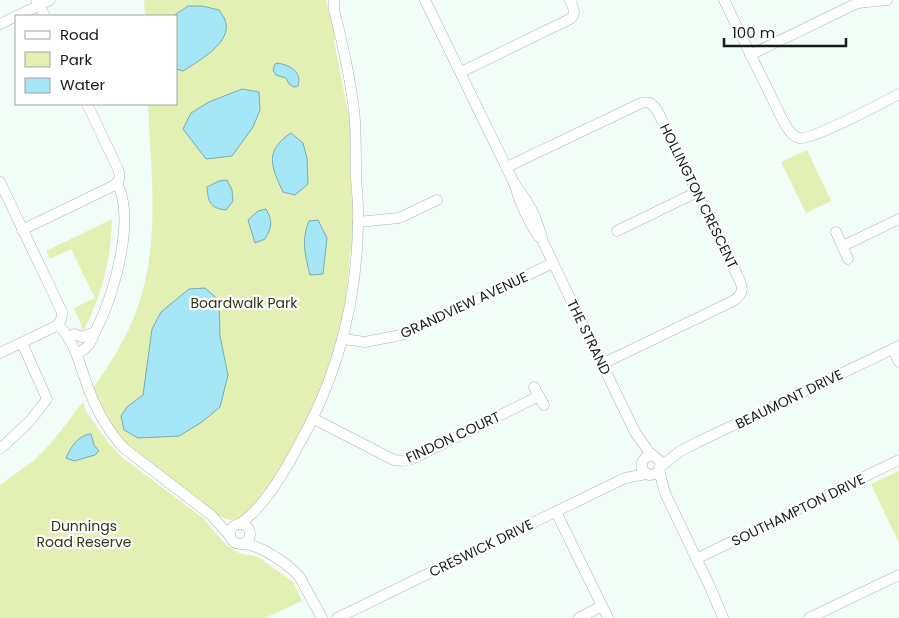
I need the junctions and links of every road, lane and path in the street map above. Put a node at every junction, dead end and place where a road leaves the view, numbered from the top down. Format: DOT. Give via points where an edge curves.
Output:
graph roads {
  1 [pos="50,0"];
  2 [pos="329,0"];
  3 [pos="426,0"];
  4 [pos="570,0"];
  5 [pos="724,0"];
  6 [pos="887,0"];
  7 [pos="37,2"];
  8 [pos="334,5"];
  9 [pos="15,15"];
  10 [pos="15,15"];
  11 [pos="44,15"];
  12 [pos="0,17"];
  13 [pos="0,24"];
  14 [pos="750,55"];
  15 [pos="461,72"];
  16 [pos="899,94"];
  17 [pos="87,105"];
  18 [pos="507,167"];
  19 [pos="0,182"];
  20 [pos="118,182"];
  21 [pos="697,192"];
  22 [pos="437,200"];
  23 [pos="899,219"];
  24 [pos="358,222"];
  25 [pos="22,230"];
  26 [pos="617,231"];
  27 [pos="836,232"];
  28 [pos="843,246"];
  29 [pos="848,259"];
  30 [pos="553,263"];
  31 [pos="60,322"];
  32 [pos="95,332"];
  33 [pos="74,334"];
  34 [pos="343,340"];
  35 [pos="22,343"];
  36 [pos="896,347"];
  37 [pos="0,353"];
  38 [pos="79,357"];
  39 [pos="899,362"];
  40 [pos="602,364"];
  41 [pos="539,396"];
  42 [pos="314,419"];
  43 [pos="635,432"];
  44 [pos="0,449"];
  45 [pos="679,452"];
  46 [pos="654,456"];
  47 [pos="899,460"];
  48 [pos="644,469"];
  49 [pos="660,469"];
  50 [pos="665,493"];
  51 [pos="556,512"];
  52 [pos="254,513"];
  53 [pos="211,514"];
  54 [pos="238,525"];
  55 [pos="249,531"];
  56 [pos="230,536"];
  57 [pos="243,544"];
  58 [pos="265,552"];
  59 [pos="696,559"];
  60 [pos="899,575"];
  61 [pos="602,606"];
  62 [pos="322,618"];
  63 [pos="337,618"];
  64 [pos="579,618"];
  65 [pos="608,618"];
  66 [pos="723,618"];
  67 [pos="809,618"];
  1 -- 7 [label="street"];
  2 -- 8 [label="street"];
  3 -- 15 [label="street, THE STRAND"];
  4 -- 15 [label="street" via="574,11 570,19"];
  5 -- 14 [label="street"];
  6 -- 14 [label="street" via="849,7"];
  7 -- 9 [label="street"];
  7 -- 11 [label="street"];
  7 -- 12 [label="street"];
  8 -- 24 [label="street" via="354,113"];
  10 -- 13 [label="street"];
  14 -- 16 [label="street" via="783,121 799,138 820,133"];
  15 -- 18 [label="street, THE STRAND"];
  17 -- 20 [label="street" via="118,169"];
  18 -- 21 [label="street, HOLLINGTON CRESCENT" via="648,102 659,114"];
  18 -- 30 [label="street, THE STRAND" via="537,219"];
  19 -- 25 [label="street"];
  20 -- 25 [label="street"];
  20 -- 32 [label="street" via="124,221 118,271"];
  21 -- 26 [label="street"];
  21 -- 40 [label="street, HOLLINGTON CRESCENT" via="740,281 740,294"];
  22 -- 24 [label="street" via="399,218"];
  23 -- 28 [label="street"];
  24 -- 34 [label="street" via="354,287"];
  25 -- 31 [label="street" via="62,312"];
  27 -- 28 [label="street"];
  28 -- 29 [label="street"];
  30 -- 34 [label="street, GRANDVIEW AVENUE" via="401,336 365,342"];
  30 -- 40 [label="street, THE STRAND"];
  31 -- 33 [label="street"];
  31 -- 35 [label="street"];
  31 -- 38 [label="street"];
  32 -- 33 [label="street" via="82,337"];
  32 -- 38 [label="street"];
  33 -- 38 [label="street"];
  34 -- 42 [label="street"];
  35 -- 37 [label="street"];
  35 -- 44 [label="street" via="47,398 30,421"];
  36 -- 39 [label="street"];
  36 -- 45 [label="street, BEAUMONT DRIVE"];
  38 -- 53 [label="street" via="98,412 114,438"];
  40 -- 43 [label="street, THE STRAND"];
  41 -- 42 [label="street, FINDON COURT" via="403,461 394,460"];
  42 -- 52 [label="street" via="289,463"];
  43 -- 46 [label="street, THE STRAND"];
  43 -- 48 [label="street, THE STRAND"];
  45 -- 46 [label="street, BEAUMONT DRIVE"];
  45 -- 49 [label="street, BEAUMONT DRIVE"];
  46 -- 48 [label="street" via="646,457"];
  46 -- 49 [label="street" via="660,461"];
  47 -- 59 [label="street, SOUTHAMPTON DRIVE"];
  48 -- 49 [label="street" via="655,474"];
  48 -- 50 [label="street, THE STRAND"];
  48 -- 51 [label="street, CRESWICK DRIVE"];
  49 -- 50 [label="street, THE STRAND"];
  50 -- 59 [label="street, THE STRAND"];
  51 -- 61 [label="street"];
  51 -- 63 [label="street, CRESWICK DRIVE"];
  52 -- 54 [label="street"];
  52 -- 55 [label="street"];
  53 -- 54 [label="street"];
  53 -- 56 [label="street"];
  54 -- 55 [label="street"];
  54 -- 56 [label="street" via="231,530"];
  55 -- 57 [label="street" via="249,538"];
  55 -- 58 [label="street"];
  56 -- 57 [label="street" via="234,542"];
  57 -- 58 [label="street"];
  58 -- 62 [label="street" via="299,576"];
  59 -- 66 [label="street, THE STRAND"];
  60 -- 67 [label="street"];
  61 -- 64 [label="street"];
  61 -- 65 [label="street"];
}
